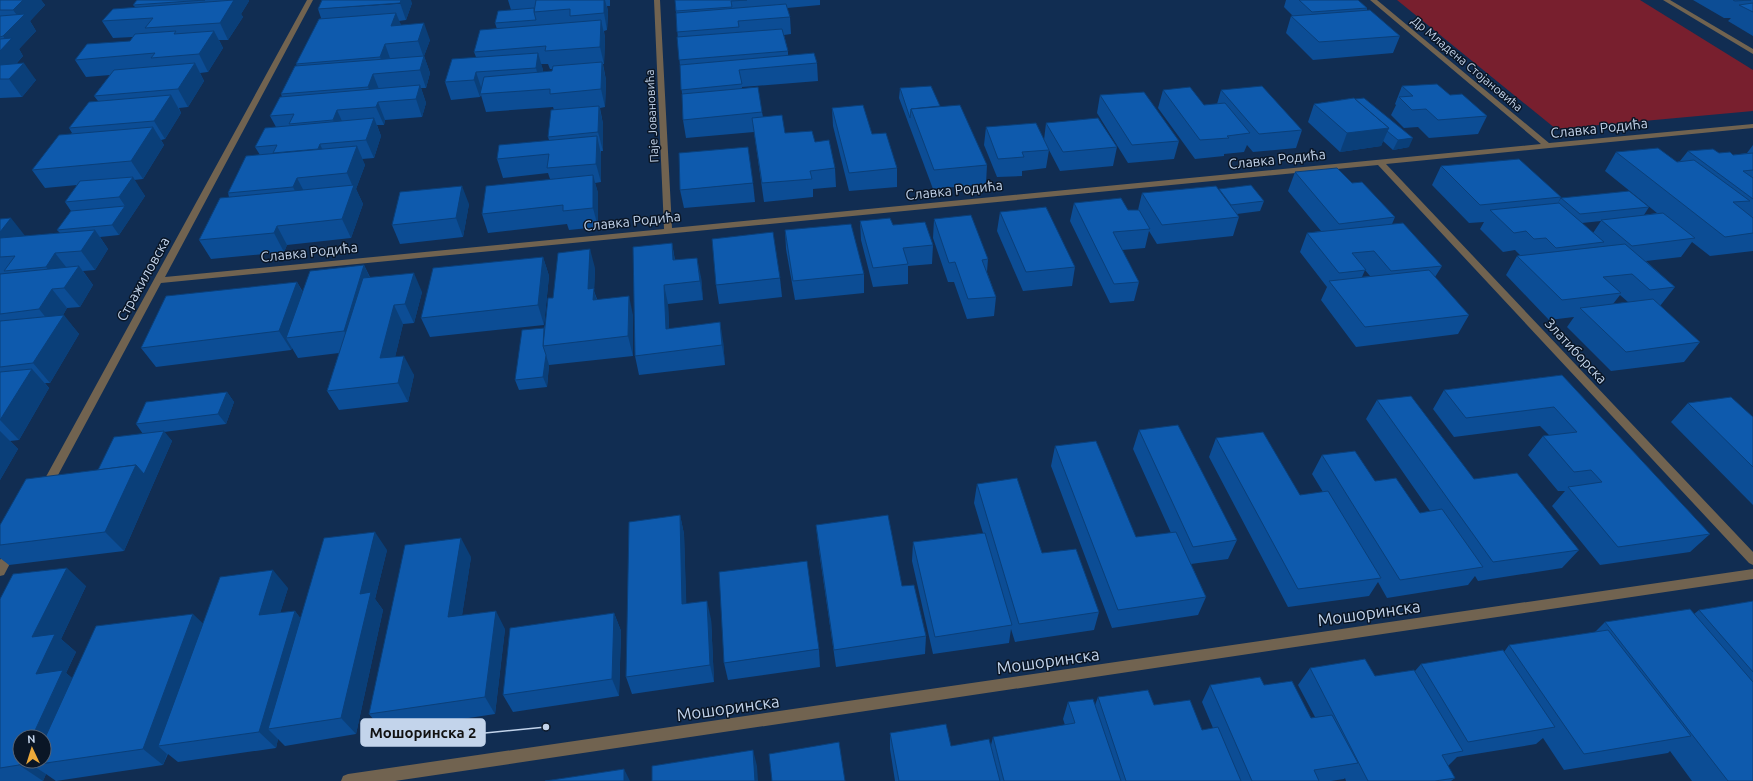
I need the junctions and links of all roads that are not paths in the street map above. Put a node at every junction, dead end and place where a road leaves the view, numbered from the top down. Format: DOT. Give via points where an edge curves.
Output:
graph roads {
  1 [pos="310,0"];
  2 [pos="657,0"];
  3 [pos="1373,0"];
  4 [pos="1666,0"];
  5 [pos="1753,52"];
  6 [pos="1753,126"];
  7 [pos="1548,146"];
  8 [pos="1380,162"];
  9 [pos="668,231"];
  10 [pos="158,280"];
  11 [pos="41,495"];
  12 [pos="15,544"];
  13 [pos="1753,560"];
  14 [pos="0,571"];
  15 [pos="1753,574"];
  16 [pos="348,781"];
  1 -- 10 [label="street, Стражиловска"];
  2 -- 9 [label="street, Паје Јовановића"];
  3 -- 7 [label="street, Др Младена Стојановића"];
  4 -- 5 [label="street"];
  6 -- 7 [label="street, Славка Родића"];
  7 -- 8 [label="street, Славка Родића"];
  8 -- 9 [label="street, Славка Родића"];
  8 -- 13 [label="street, Златиборска"];
  9 -- 10 [label="street, Славка Родића"];
  10 -- 11 [label="street, Стражиловска"];
  12 -- 14 [label="street"];
  15 -- 16 [label="street, Мошоринска"];
}
